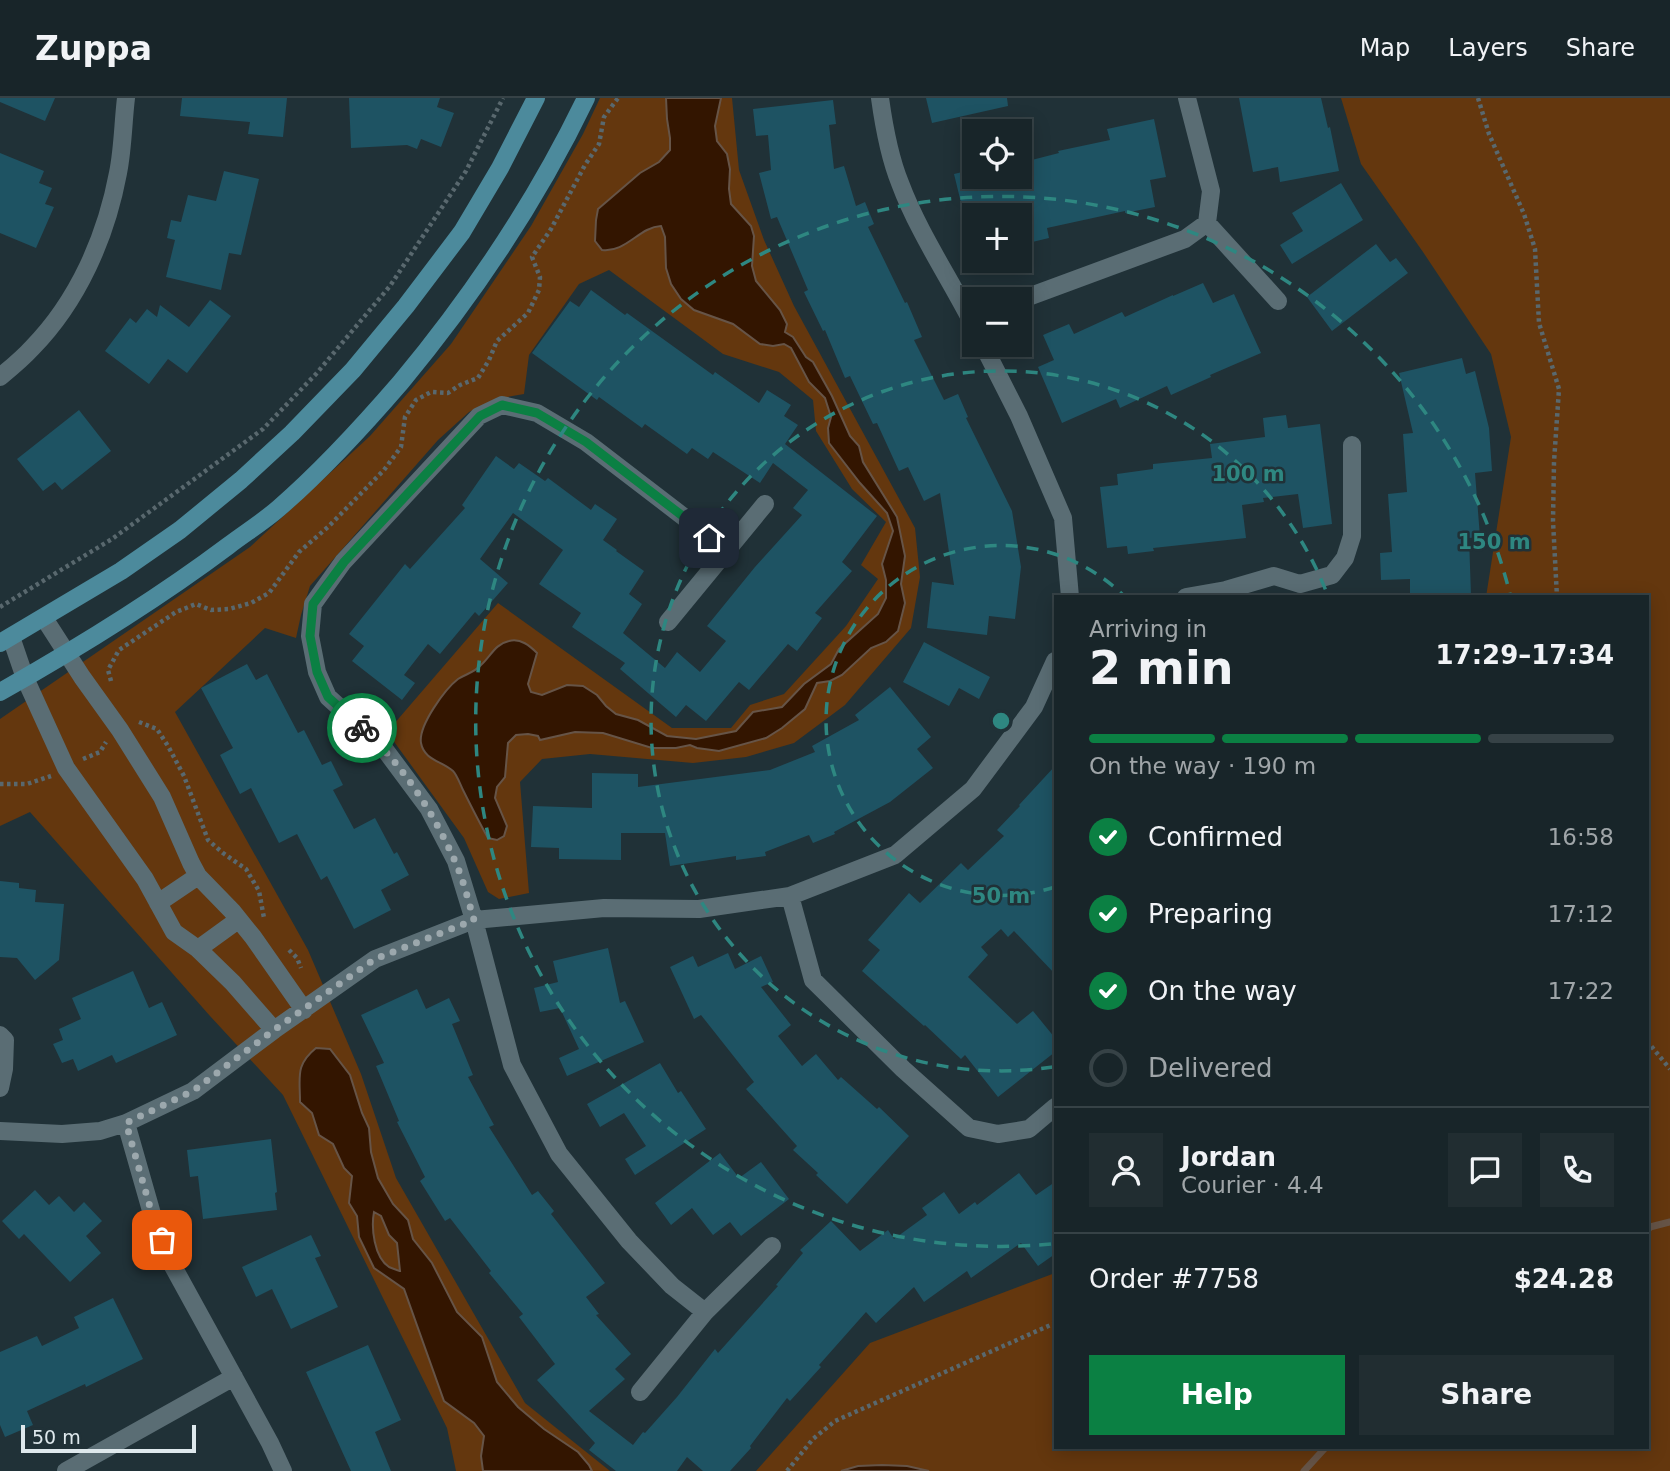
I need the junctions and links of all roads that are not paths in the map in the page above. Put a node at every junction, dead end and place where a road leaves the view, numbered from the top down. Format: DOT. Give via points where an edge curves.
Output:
graph roads {
  1 [pos="126,98"];
  2 [pos="536,98"];
  3 [pos="586,98"];
  4 [pos="880,98"];
  5 [pos="1186,98"];
  6 [pos="1207,223"];
  7 [pos="1032,296"];
  8 [pos="1278,301"];
  9 [pos="962,302"];
  10 [pos="989,357"];
  11 [pos="0,377"];
  12 [pos="1352,445"];
  13 [pos="765,504"];
  14 [pos="726,553"];
  15 [pos="1302,591"];
  16 [pos="1070,595"];
  17 [pos="1197,595"];
  18 [pos="44,618"];
  19 [pos="668,622"];
  20 [pos="6,640"];
  21 [pos="66,652"];
  22 [pos="1054,663"];
  23 [pos="25,678"];
  24 [pos="0,692"];
  25 [pos="198,876"];
  26 [pos="790,896"];
  27 [pos="158,903"];
  28 [pos="238,920"];
  29 [pos="474,920"];
  30 [pos="198,949"];
  31 [pos="304,1010"];
  32 [pos="274,1030"];
  33 [pos="0,1035"];
  34 [pos="0,1088"];
  35 [pos="1054,1108"];
  36 [pos="126,1123"];
  37 [pos="0,1131"];
  38 [pos="772,1246"];
  39 [pos="705,1312"];
  40 [pos="234,1377"];
  41 [pos="640,1392"];
  42 [pos="66,1471"];
  43 [pos="283,1471"];
  1 -- 11 [label="street" via="119,172 90,263 63,310"];
  2 -- 18 [label="main road" via="462,232 353,370 292,433 180,530"];
  3 -- 21 [label="main road" via="494,261 372,415 277,510 173,587"];
  4 -- 9 [label="street" via="900,183"];
  5 -- 6 [label="street" via="1210,191"];
  6 -- 7 [label="street" via="1185,239"];
  6 -- 8 [label="street"];
  10 -- 16 [label="street" via="1063,518"];
  12 -- 15 [label="street" via="1353,536 1332,575"];
  13 -- 14 [label="street"];
  14 -- 19 [label="street"];
  14 -- 29 [label="street" via="586,442 537,413 502,405 463,432 344,562 313,604 310,636 328,697 383,747 429,809 456,861"];
  15 -- 17 [label="street" via="1274,576"];
  18 -- 20 [label="main road"];
  18 -- 21 [label="street"];
  20 -- 23 [label="street"];
  21 -- 23 [label="main road"];
  21 -- 25 [label="street" via="162,797"];
  22 -- 26 [label="street" via="1034,707 973,789 895,855"];
  23 -- 24 [label="main road"];
  23 -- 27 [label="street" via="66,768"];
  25 -- 27 [label="street"];
  25 -- 28 [label="street"];
  26 -- 29 [label="street" via="699,909 604,908"];
  26 -- 35 [label="street" via="813,980 969,1128 998,1134 1029,1129"];
  27 -- 30 [label="street" via="174,932"];
  28 -- 30 [label="street"];
  28 -- 31 [label="street"];
  29 -- 31 [label="street" via="375,959"];
  29 -- 39 [label="street" via="512,1065 559,1154 629,1241"];
  30 -- 32 [label="street"];
  31 -- 32 [label="street"];
  32 -- 36 [label="street" via="193,1091"];
  33 -- 34 [label="street" via="5,1040"];
  36 -- 37 [label="street" via="62,1134"];
  36 -- 40 [label="street" via="169,1259"];
  38 -- 39 [label="street"];
  39 -- 41 [label="street"];
  40 -- 42 [label="street"];
  40 -- 43 [label="street"];
}
